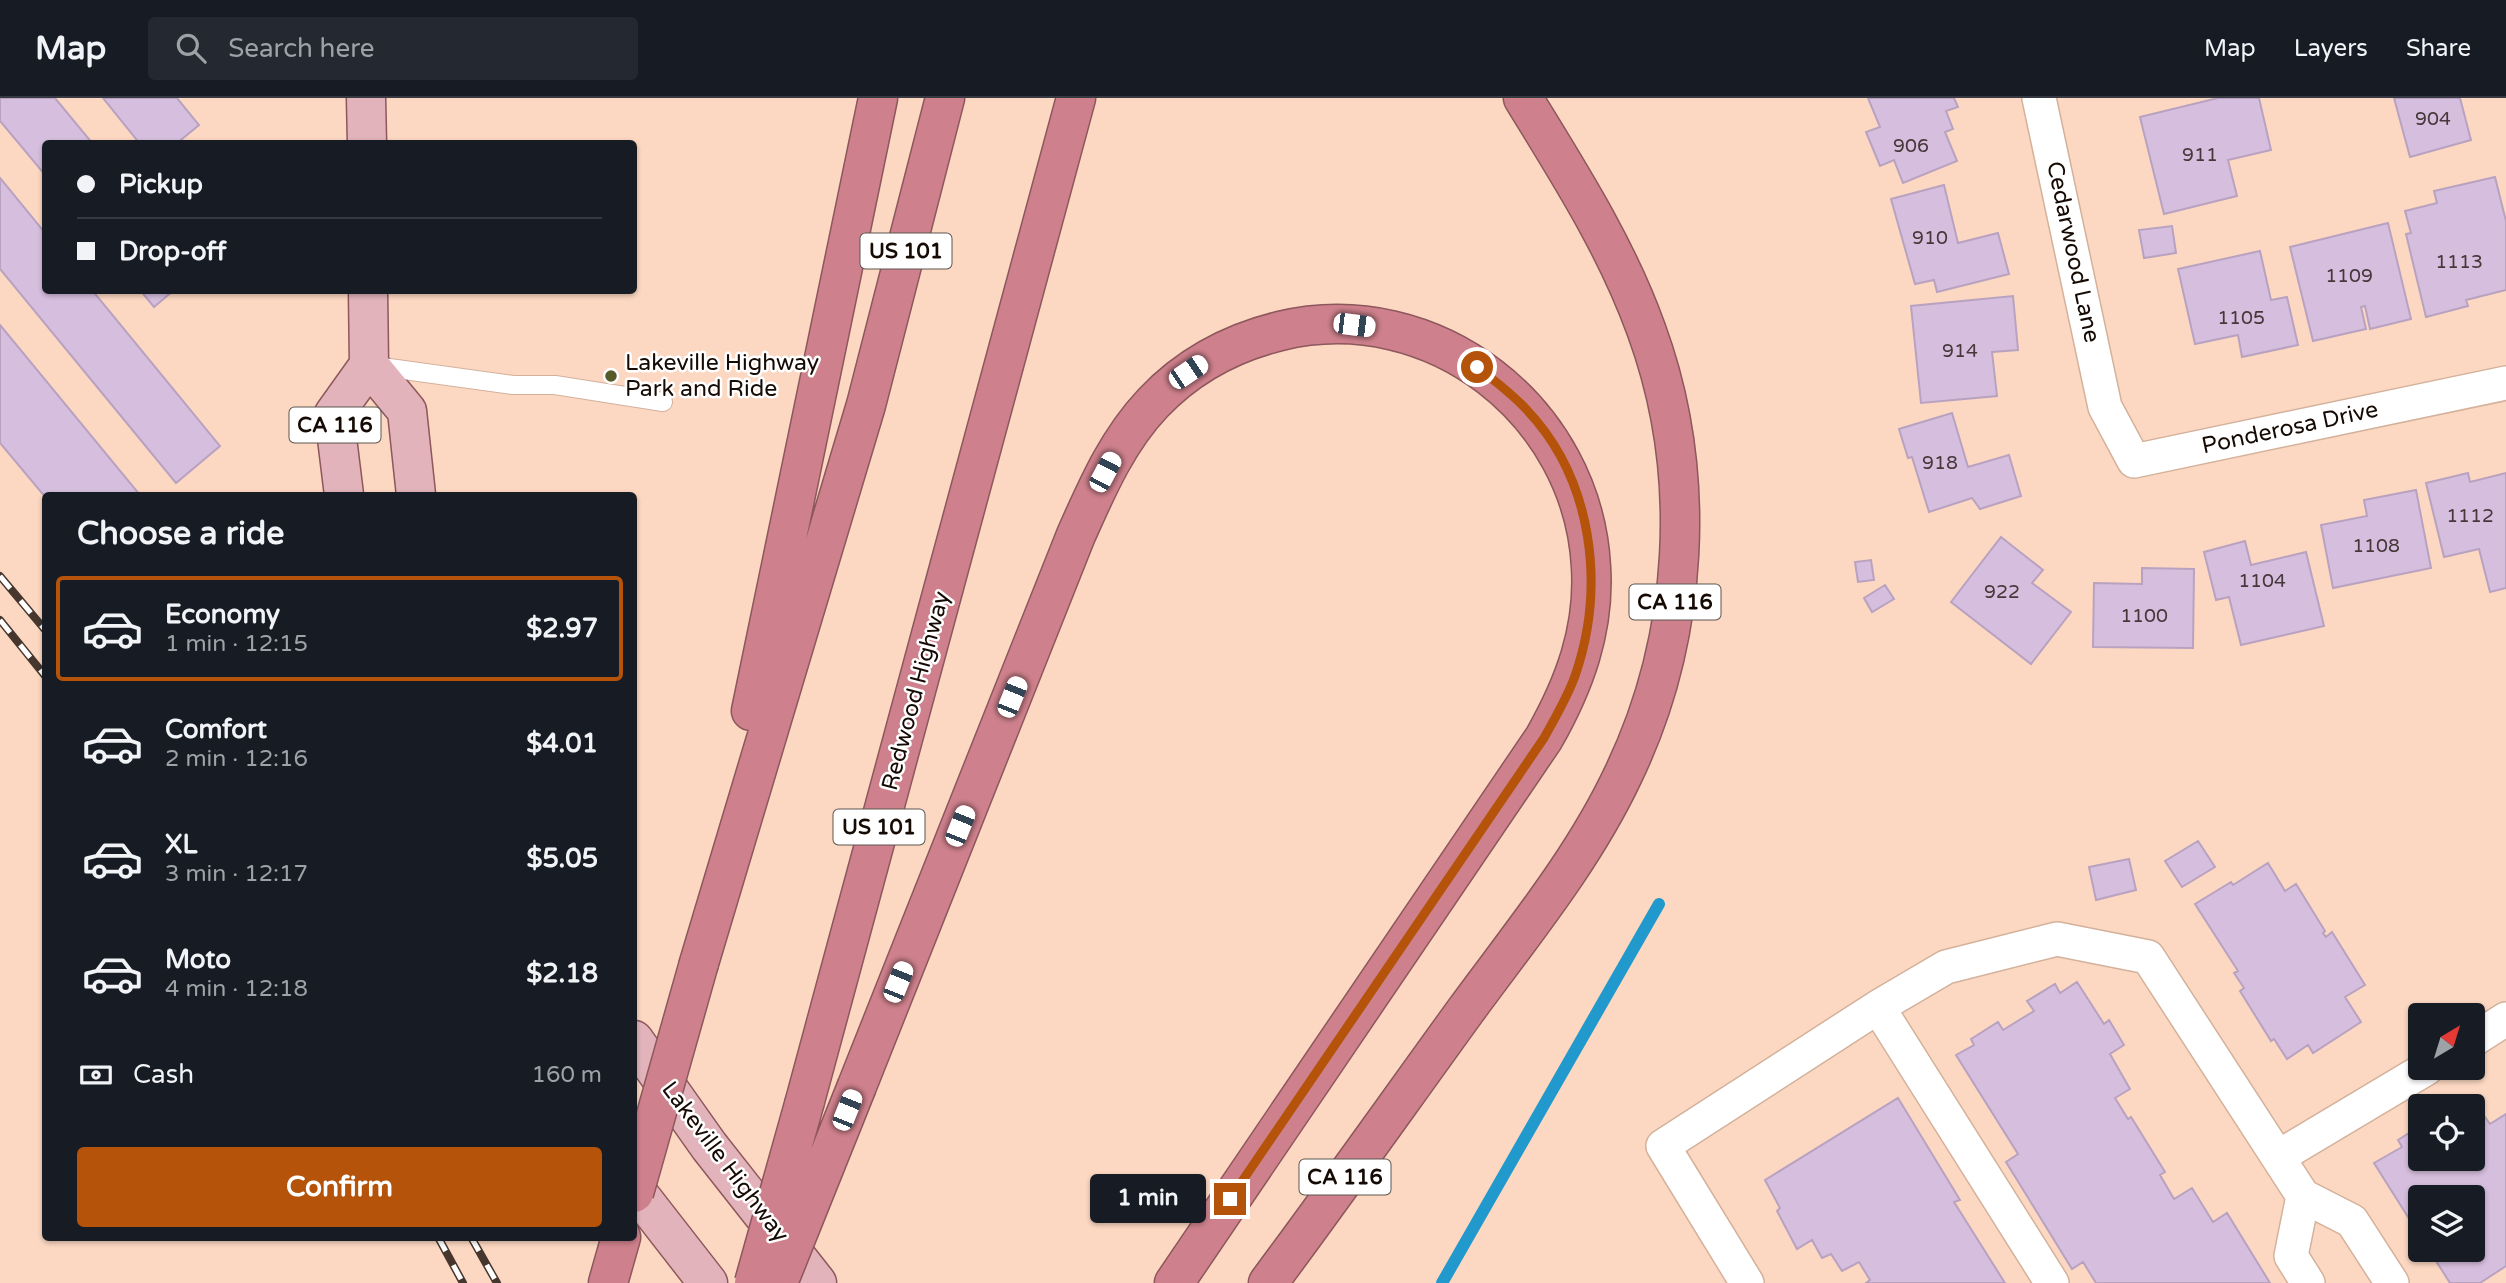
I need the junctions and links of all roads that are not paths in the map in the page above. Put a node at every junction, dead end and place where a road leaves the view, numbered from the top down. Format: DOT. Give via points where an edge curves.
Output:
graph roads {
  1 [pos="366,98"];
  2 [pos="878,98"];
  3 [pos="945,98"];
  4 [pos="1076,98"];
  5 [pos="1523,98"];
  6 [pos="2039,98"];
  7 [pos="367,140"];
  8 [pos="368,294"];
  9 [pos="369,366"];
  10 [pos="2506,383"];
  11 [pos="663,402"];
  12 [pos="2105,407"];
  13 [pos="344,492"];
  14 [pos="416,492"];
  15 [pos="699,963"];
  16 [pos="1878,1007"];
  17 [pos="2506,1019"];
  18 [pos="2485,1032"];
  19 [pos="637,1044"];
  20 [pos="2408,1079"];
  21 [pos="2278,1157"];
  22 [pos="637,1180"];
  23 [pos="637,1194"];
  24 [pos="2302,1196"];
  25 [pos="620,1241"];
  26 [pos="608,1283"];
  27 [pos="708,1283"];
  28 [pos="754,1283"];
  29 [pos="778,1283"];
  30 [pos="817,1283"];
  31 [pos="1174,1283"];
  32 [pos="1268,1283"];
  33 [pos="1747,1283"];
  34 [pos="2052,1283"];
  35 [pos="2308,1283"];
  36 [pos="2392,1283"];
  1 -- 7 [label="main road"];
  2 -- 15 [label="highway"];
  3 -- 15 [label="highway, US 101" via="866,405"];
  4 -- 28 [label="highway, Redwood Highway / US 101, bridge"];
  5 -- 32 [label="highway, CA 116" via="1611,248 1660,374 1671,419 1680,509 1680,554 1668,644 1624,775 1579,852"];
  6 -- 12 [label="street, Cedarwood Lane"];
  8 -- 9 [label="main road"];
  9 -- 11 [label="lane" via="513,385 555,385"];
  9 -- 13 [label="main road, CA 116" via="334,414"];
  9 -- 14 [label="main road" via="407,411"];
  10 -- 12 [label="street, Ponderosa Drive" via="2134,461"];
  15 -- 22 [label="highway, US 101, bridge"];
  16 -- 21 [label="street" via="1946,967 2057,939 2148,957"];
  16 -- 33 [label="street" via="1663,1146"];
  16 -- 34 [label="street"];
  17 -- 18 [label="street"];
  19 -- 30 [label="main road, Lakeville Highway" via="709,1146"];
  20 -- 21 [label="street"];
  21 -- 24 [label="street"];
  23 -- 27 [label="main road"];
  24 -- 35 [label="street" via="2291,1256"];
  24 -- 36 [label="street" via="2352,1221"];
  25 -- 26 [label="highway"];
  29 -- 31 [label="highway, bridge" via="1071,547 1110,463 1140,417 1170,386 1205,360 1288,329 1331,325 1376,328 1418,338 1459,356 1528,410 1553,445 1573,483 1587,527 1590,614 1581,657 1544,738"];
}
